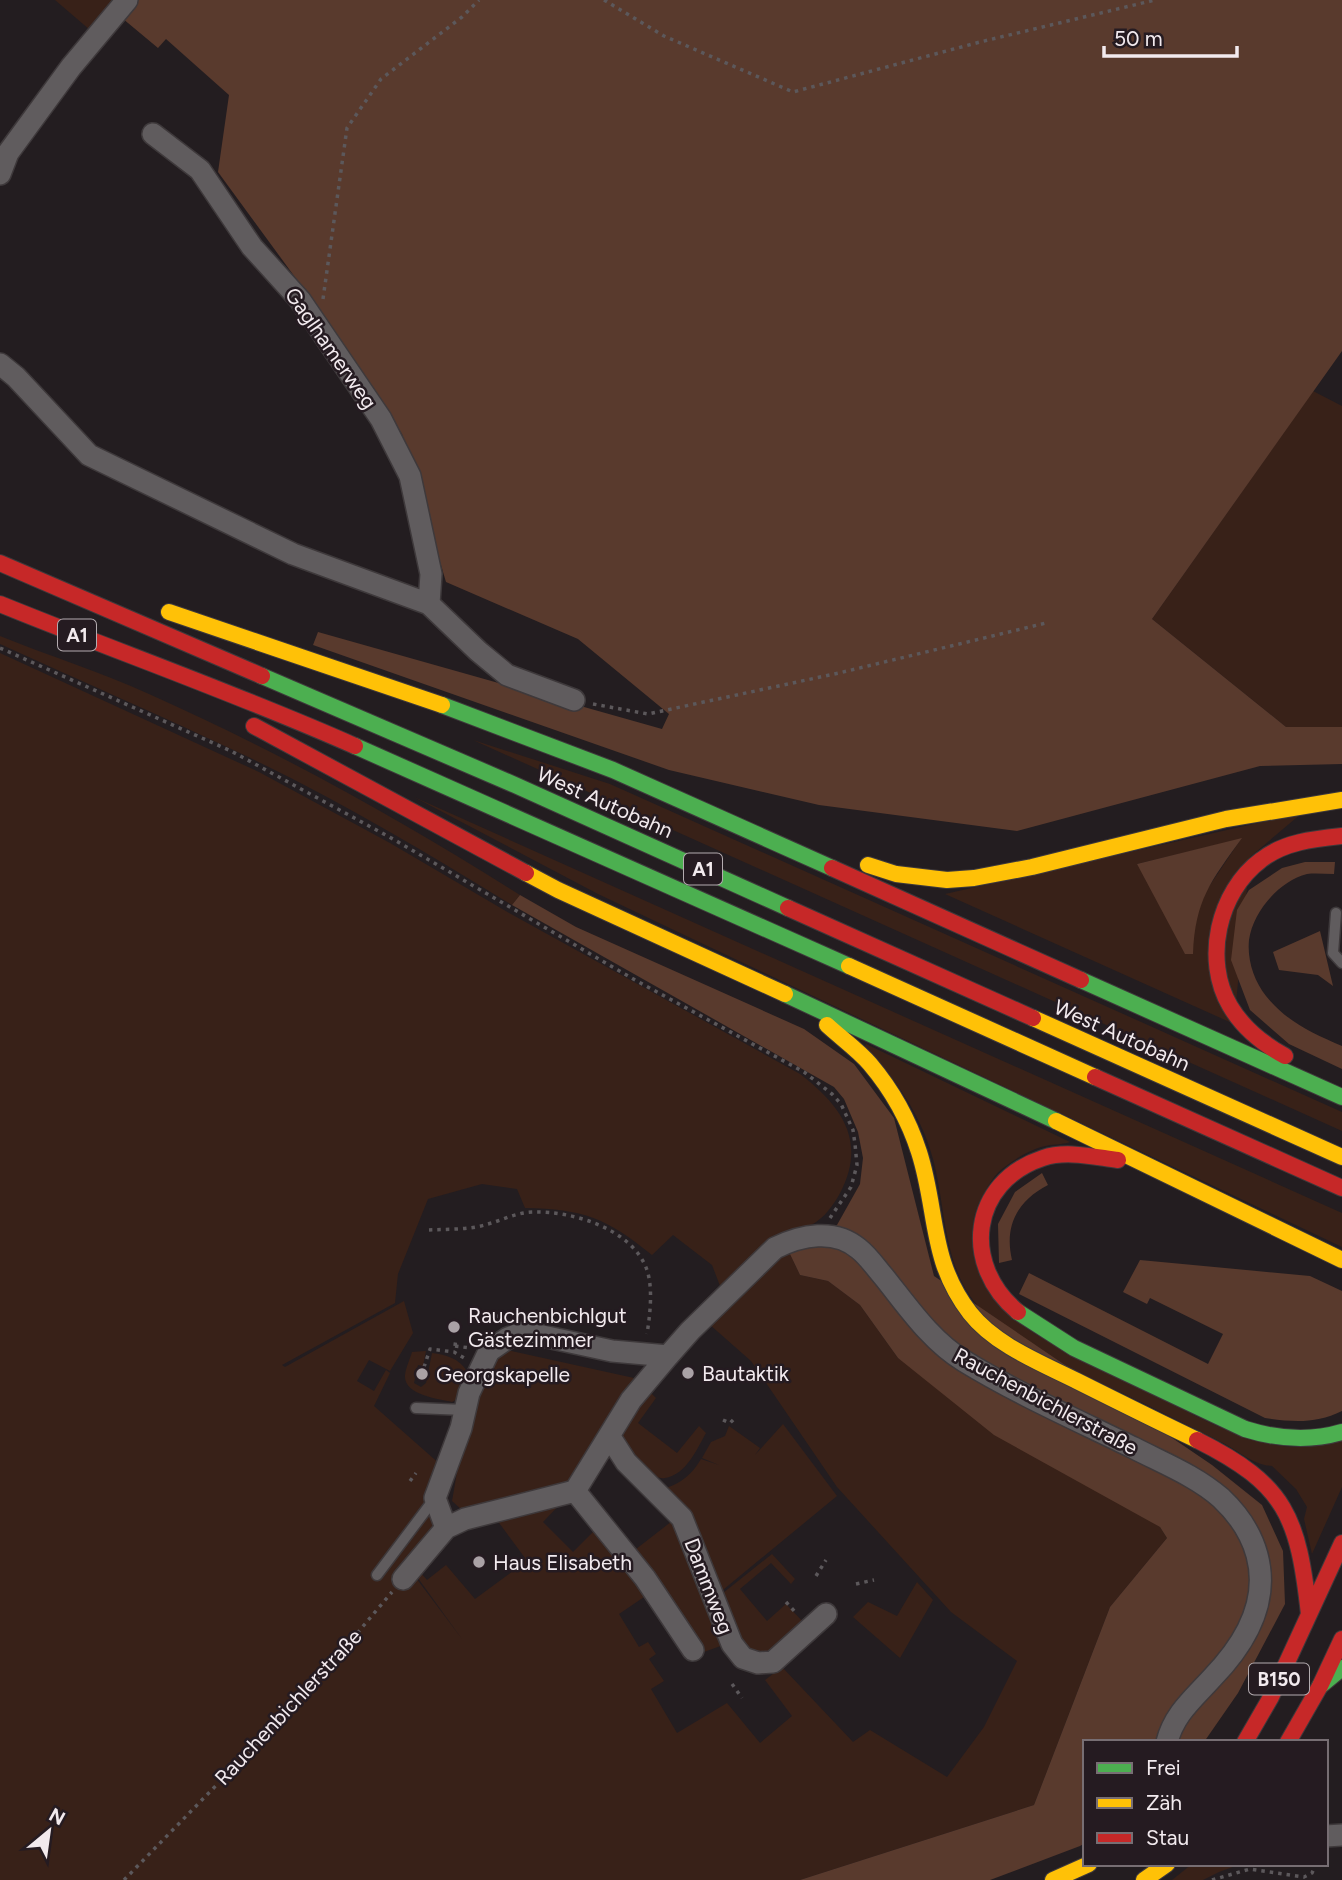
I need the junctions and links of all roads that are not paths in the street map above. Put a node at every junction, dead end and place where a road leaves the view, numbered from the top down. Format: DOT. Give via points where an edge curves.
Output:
graph roads {
  1 [pos="127,0"];
  2 [pos="153,134"];
  3 [pos="4,147"];
  4 [pos="0,174"];
  5 [pos="0,364"];
  6 [pos="0,563"];
  7 [pos="61,588"];
  8 [pos="133,603"];
  9 [pos="0,604"];
  10 [pos="429,604"];
  11 [pos="158,608"];
  12 [pos="154,666"];
  13 [pos="574,700"];
  14 [pos="214,705"];
  15 [pos="235,717"];
  16 [pos="1342,800"];
  17 [pos="1342,835"];
  18 [pos="810,858"];
  19 [pos="1336,912"];
  20 [pos="1342,963"];
  21 [pos="807,1003"];
  22 [pos="1342,1096"];
  23 [pos="1342,1157"];
  24 [pos="1144,1163"];
  25 [pos="1342,1188"];
  26 [pos="1342,1260"];
  27 [pos="668,1356"];
  28 [pos="416,1408"];
  29 [pos="465,1410"];
  30 [pos="1342,1432"];
  31 [pos="610,1437"];
  32 [pos="575,1491"];
  33 [pos="435,1498"];
  34 [pos="446,1528"];
  35 [pos="1342,1544"];
  36 [pos="377,1575"];
  37 [pos="403,1579"];
  38 [pos="1309,1614"];
  39 [pos="827,1615"];
  40 [pos="1342,1639"];
  41 [pos="692,1650"];
  42 [pos="1342,1668"];
  43 [pos="1320,1686"];
  44 [pos="1168,1740"];
  45 [pos="1246,1740"];
  46 [pos="1289,1740"];
  47 [pos="1084,1866"];
  48 [pos="1164,1866"];
  49 [pos="1053,1880"];
  50 [pos="1144,1880"];
  1 -- 3 [label="street"];
  2 -- 10 [label="street, Gaglhamerweg" via="200,170 252,247 300,300 381,419 410,475 431,574"];
  3 -- 4 [label="street"];
  5 -- 10 [label="street" via="89,455 293,554"];
  6 -- 7 [label="main road, West Autobahn / A1"];
  7 -- 8 [label="main road"];
  7 -- 23 [label="main road, West Autobahn / A1" via="504,780"];
  9 -- 12 [label="main road, A1"];
  10 -- 13 [label="street" via="507,675"];
  11 -- 18 [label="main road" via="524,733"];
  12 -- 14 [label="main road"];
  12 -- 25 [label="main road, A1" via="229,692 543,828"];
  15 -- 21 [label="main road" via="558,890"];
  16 -- 18 [label="main road" via="1226,819 974,878 896,874 856,861"];
  17 -- 22 [label="main road" via="1279,848 1259,861 1228,901 1216,960 1226,999 1247,1027"];
  18 -- 22 [label="main road"];
  19 -- 20 [label="lane" via="1333,953"];
  21 -- 24 [label="main road"];
  21 -- 38 [label="main road" via="836,1036 861,1054 897,1101 920,1154 941,1261 970,1313 986,1330 1015,1348 1231,1459 1266,1483 1294,1528"];
  24 -- 26 [label="main road"];
  24 -- 30 [label="main road" via="1071,1155 1044,1157 1009,1177 987,1204 981,1222 979,1254 991,1286 1035,1325 1240,1427 1293,1440"];
  27 -- 29 [label="street" via="612,1351 524,1332 489,1351"];
  27 -- 31 [label="street, Rauchenbichlerstraße" via="631,1400"];
  27 -- 44 [label="street, Rauchenbichlerstraße" via="775,1248 811,1236 842,1239 859,1248 927,1330 962,1360 1190,1477 1221,1498 1252,1539 1261,1578 1259,1602 1238,1647 1174,1720"];
  28 -- 29 [label="lane"];
  29 -- 33 [label="street"];
  31 -- 32 [label="street, Rauchenbichlerstraße"];
  31 -- 39 [label="street, Dammweg" via="626,1462 682,1518 732,1644 743,1658 773,1662"];
  32 -- 34 [label="street"];
  32 -- 41 [label="street" via="645,1578"];
  33 -- 34 [label="street"];
  33 -- 36 [label="lane"];
  34 -- 37 [label="street"];
  35 -- 38 [label="main road, B150"];
  38 -- 45 [label="main road, B150"];
  40 -- 43 [label="main road, B150"];
  42 -- 43 [label="main road"];
  43 -- 46 [label="main road, B150"];
  47 -- 49 [label="main road"];
  48 -- 50 [label="main road"];
}
